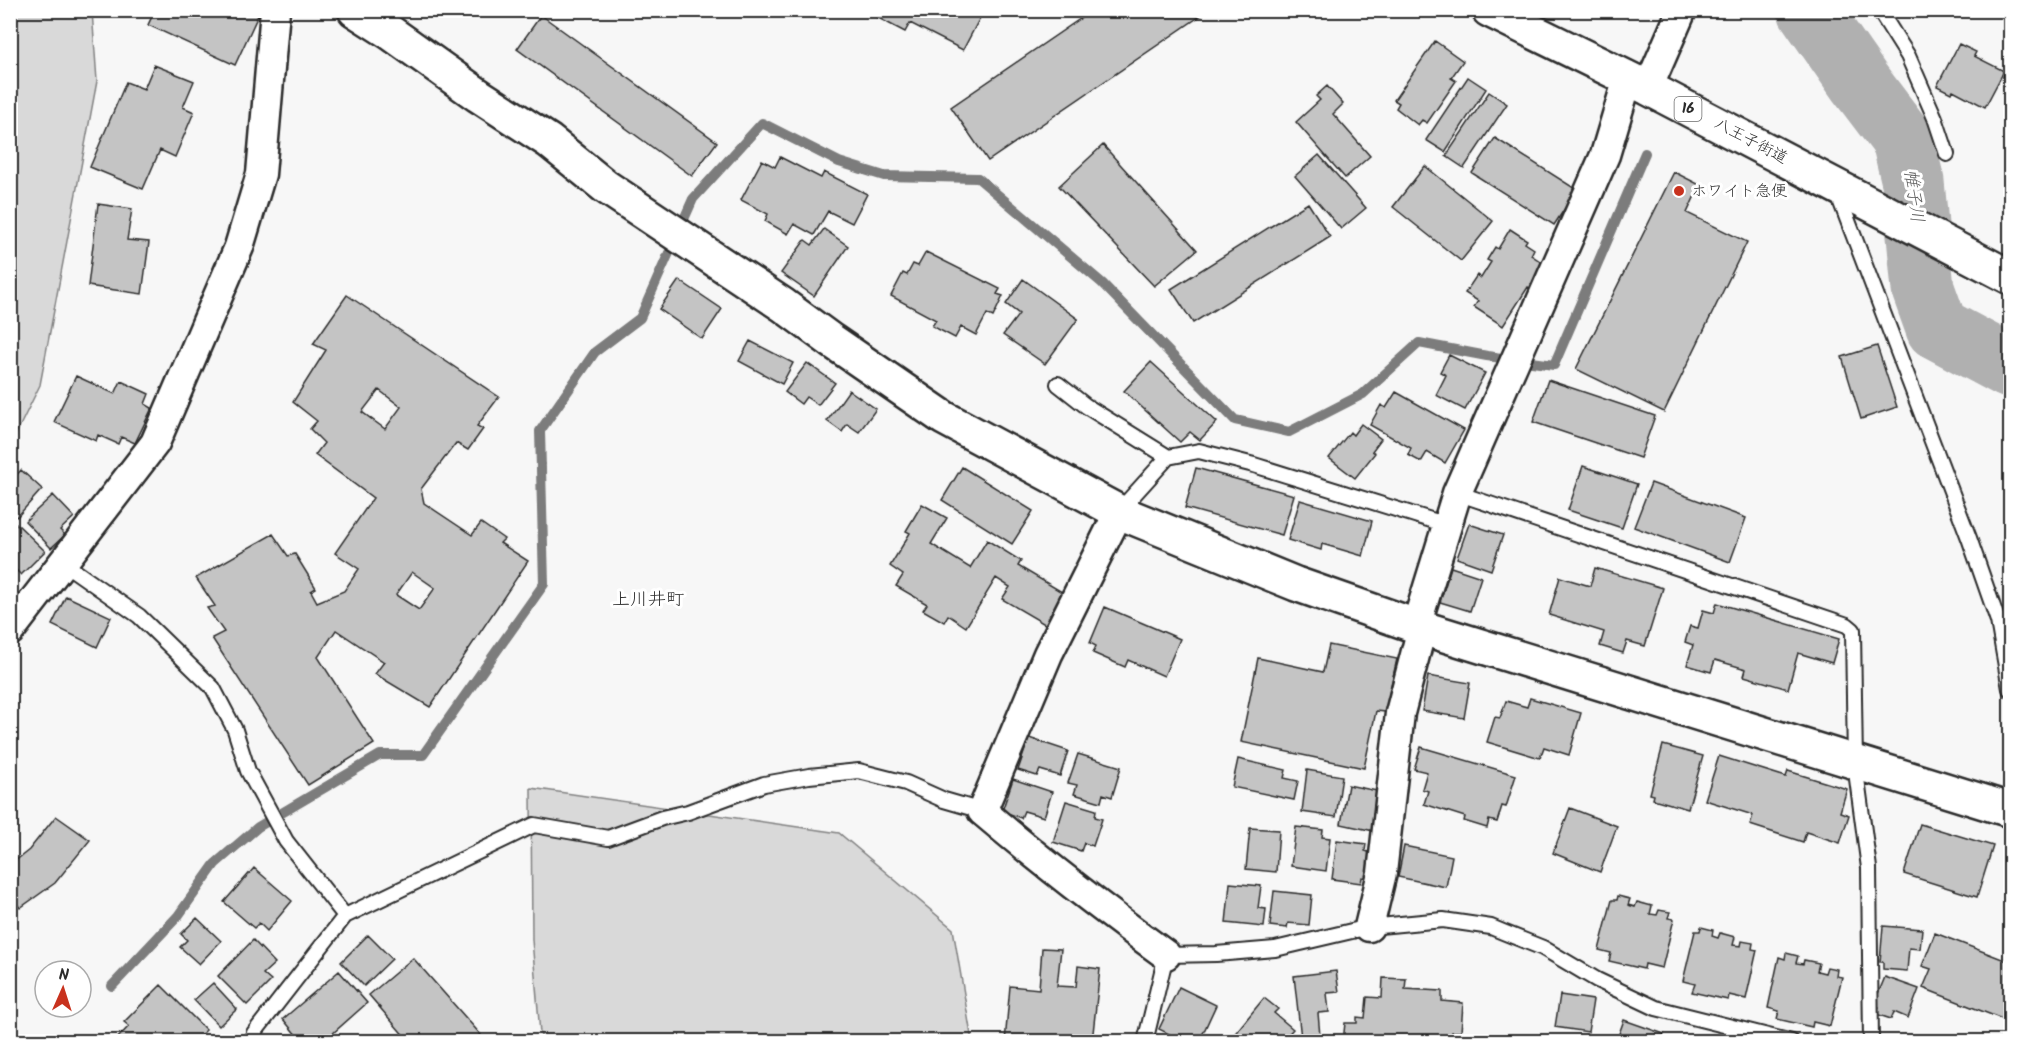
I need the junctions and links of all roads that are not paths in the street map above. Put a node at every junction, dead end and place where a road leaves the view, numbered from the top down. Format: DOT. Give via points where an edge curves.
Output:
graph roads {
  1 [pos="275,10"];
  2 [pos="355,10"];
  3 [pos="1489,10"];
  4 [pos="1682,10"];
  5 [pos="1879,10"];
  6 [pos="1638,83"];
  7 [pos="1947,154"];
  8 [pos="1834,185"];
  9 [pos="2010,277"];
  10 [pos="1058,384"];
  11 [pos="1168,457"];
  12 [pos="1457,493"];
  13 [pos="1119,512"];
  14 [pos="1447,525"];
  15 [pos="62,562"];
  16 [pos="1419,627"];
  17 [pos="10,632"];
  18 [pos="2010,688"];
  19 [pos="1855,764"];
  20 [pos="2010,810"];
  21 [pos="982,811"];
  22 [pos="345,916"];
  23 [pos="1369,927"];
  24 [pos="1166,955"];
  25 [pos="251,1041"];
  26 [pos="1145,1041"];
  27 [pos="1792,1041"];
  28 [pos="1871,1041"];
  1 -- 15 [label="street" via="261,174 239,247 155,443"];
  2 -- 13 [label="main road" via="944,418"];
  3 -- 6 [label="main road, 八王子街道 / 16"];
  4 -- 6 [label="street"];
  5 -- 7 [label="lane" via="1908,56"];
  6 -- 8 [label="main road, 八王子街道 / 16"];
  6 -- 12 [label="street"];
  8 -- 9 [label="main road, 八王子街道 / 16"];
  8 -- 18 [label="lane" via="1969,538 1998,621"];
  10 -- 11 [label="lane"];
  11 -- 13 [label="lane"];
  11 -- 14 [label="lane" via="1199,451"];
  12 -- 14 [label="street"];
  12 -- 19 [label="lane" via="1847,625 1853,630"];
  13 -- 16 [label="main road" via="1296,584"];
  13 -- 21 [label="street" via="1048,654"];
  14 -- 16 [label="street"];
  15 -- 17 [label="street"];
  15 -- 22 [label="lane" via="139,616 213,688 235,730 248,771 286,841"];
  16 -- 19 [label="main road"];
  16 -- 23 [label="street" via="1400,713 1382,873"];
  19 -- 20 [label="main road"];
  19 -- 28 [label="lane" via="1869,868"];
  21 -- 22 [label="lane" via="906,783 859,771 809,776 764,784 608,838 534,825"];
  21 -- 24 [label="street" via="1102,909"];
  22 -- 25 [label="lane"];
  23 -- 24 [label="lane" via="1275,949"];
  23 -- 27 [label="lane" via="1443,920 1491,927 1543,948 1656,1008"];
  24 -- 26 [label="lane"];
}
